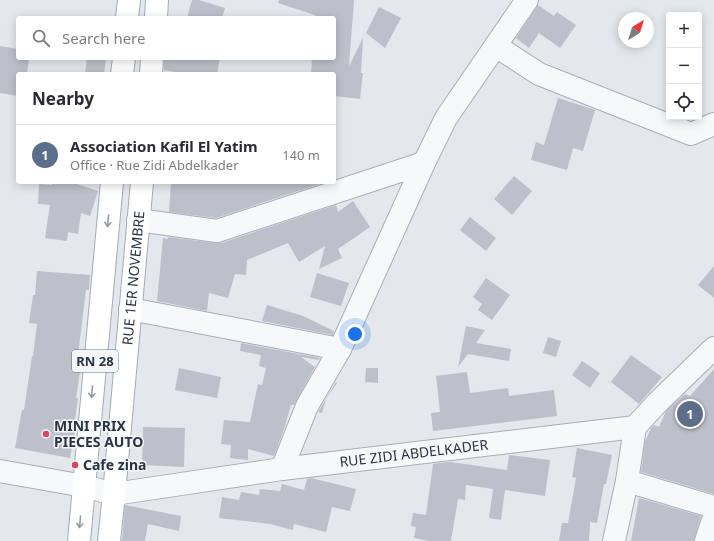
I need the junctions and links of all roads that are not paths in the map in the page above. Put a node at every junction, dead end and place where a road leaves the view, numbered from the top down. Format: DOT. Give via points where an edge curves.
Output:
graph roads {
  1 [pos="129,0"];
  2 [pos="158,0"];
  3 [pos="527,0"];
  4 [pos="127,16"];
  5 [pos="156,16"];
  6 [pos="496,46"];
  7 [pos="124,60"];
  8 [pos="152,60"];
  9 [pos="122,72"];
  10 [pos="151,72"];
  11 [pos="714,124"];
  12 [pos="424,163"];
  13 [pos="112,184"];
  14 [pos="142,184"];
  15 [pos="138,220"];
  16 [pos="130,309"];
  17 [pos="714,348"];
  18 [pos="340,349"];
  19 [pos="635,427"];
  20 [pos="282,469"];
  21 [pos="0,471"];
  22 [pos="627,480"];
  23 [pos="84,486"];
  24 [pos="114,494"];
  25 [pos="714,507"];
  26 [pos="714,517"];
  27 [pos="79,541"];
  28 [pos="109,541"];
  29 [pos="614,541"];
  30 [pos="706,541"];
  1 -- 4 [label="main road"];
  2 -- 5 [label="main road"];
  3 -- 6 [label="street"];
  6 -- 11 [label="street" via="538,74 691,134"];
  6 -- 12 [label="street" via="446,118"];
  7 -- 9 [label="main road"];
  8 -- 10 [label="main road"];
  12 -- 15 [label="street" via="217,231"];
  12 -- 18 [label="street"];
  13 -- 23 [label="main road, RN 28, one-way"];
  14 -- 15 [label="main road, RUE 1ER NOVEMBRE / RN 28"];
  15 -- 16 [label="main road, RUE 1ER NOVEMBRE / RN 28"];
  16 -- 18 [label="street"];
  16 -- 24 [label="main road, RUE 1ER NOVEMBRE / RN 28"];
  17 -- 19 [label="street"];
  18 -- 20 [label="street" via="307,406"];
  19 -- 20 [label="street, RUE ZIDI ABDELKADER"];
  19 -- 22 [label="street"];
  20 -- 24 [label="street, RUE ZIDI ABDELKADER"];
  21 -- 23 [label="street, RUE ZIDI ABDELKADER"];
  22 -- 25 [label="street"];
  22 -- 29 [label="street"];
  23 -- 24 [label="street, RUE ZIDI ABDELKADER"];
  23 -- 27 [label="main road, RN 28, one-way"];
  24 -- 28 [label="main road, RUE 1ER NOVEMBRE / RN 28"];
  26 -- 30 [label="street"];
}
